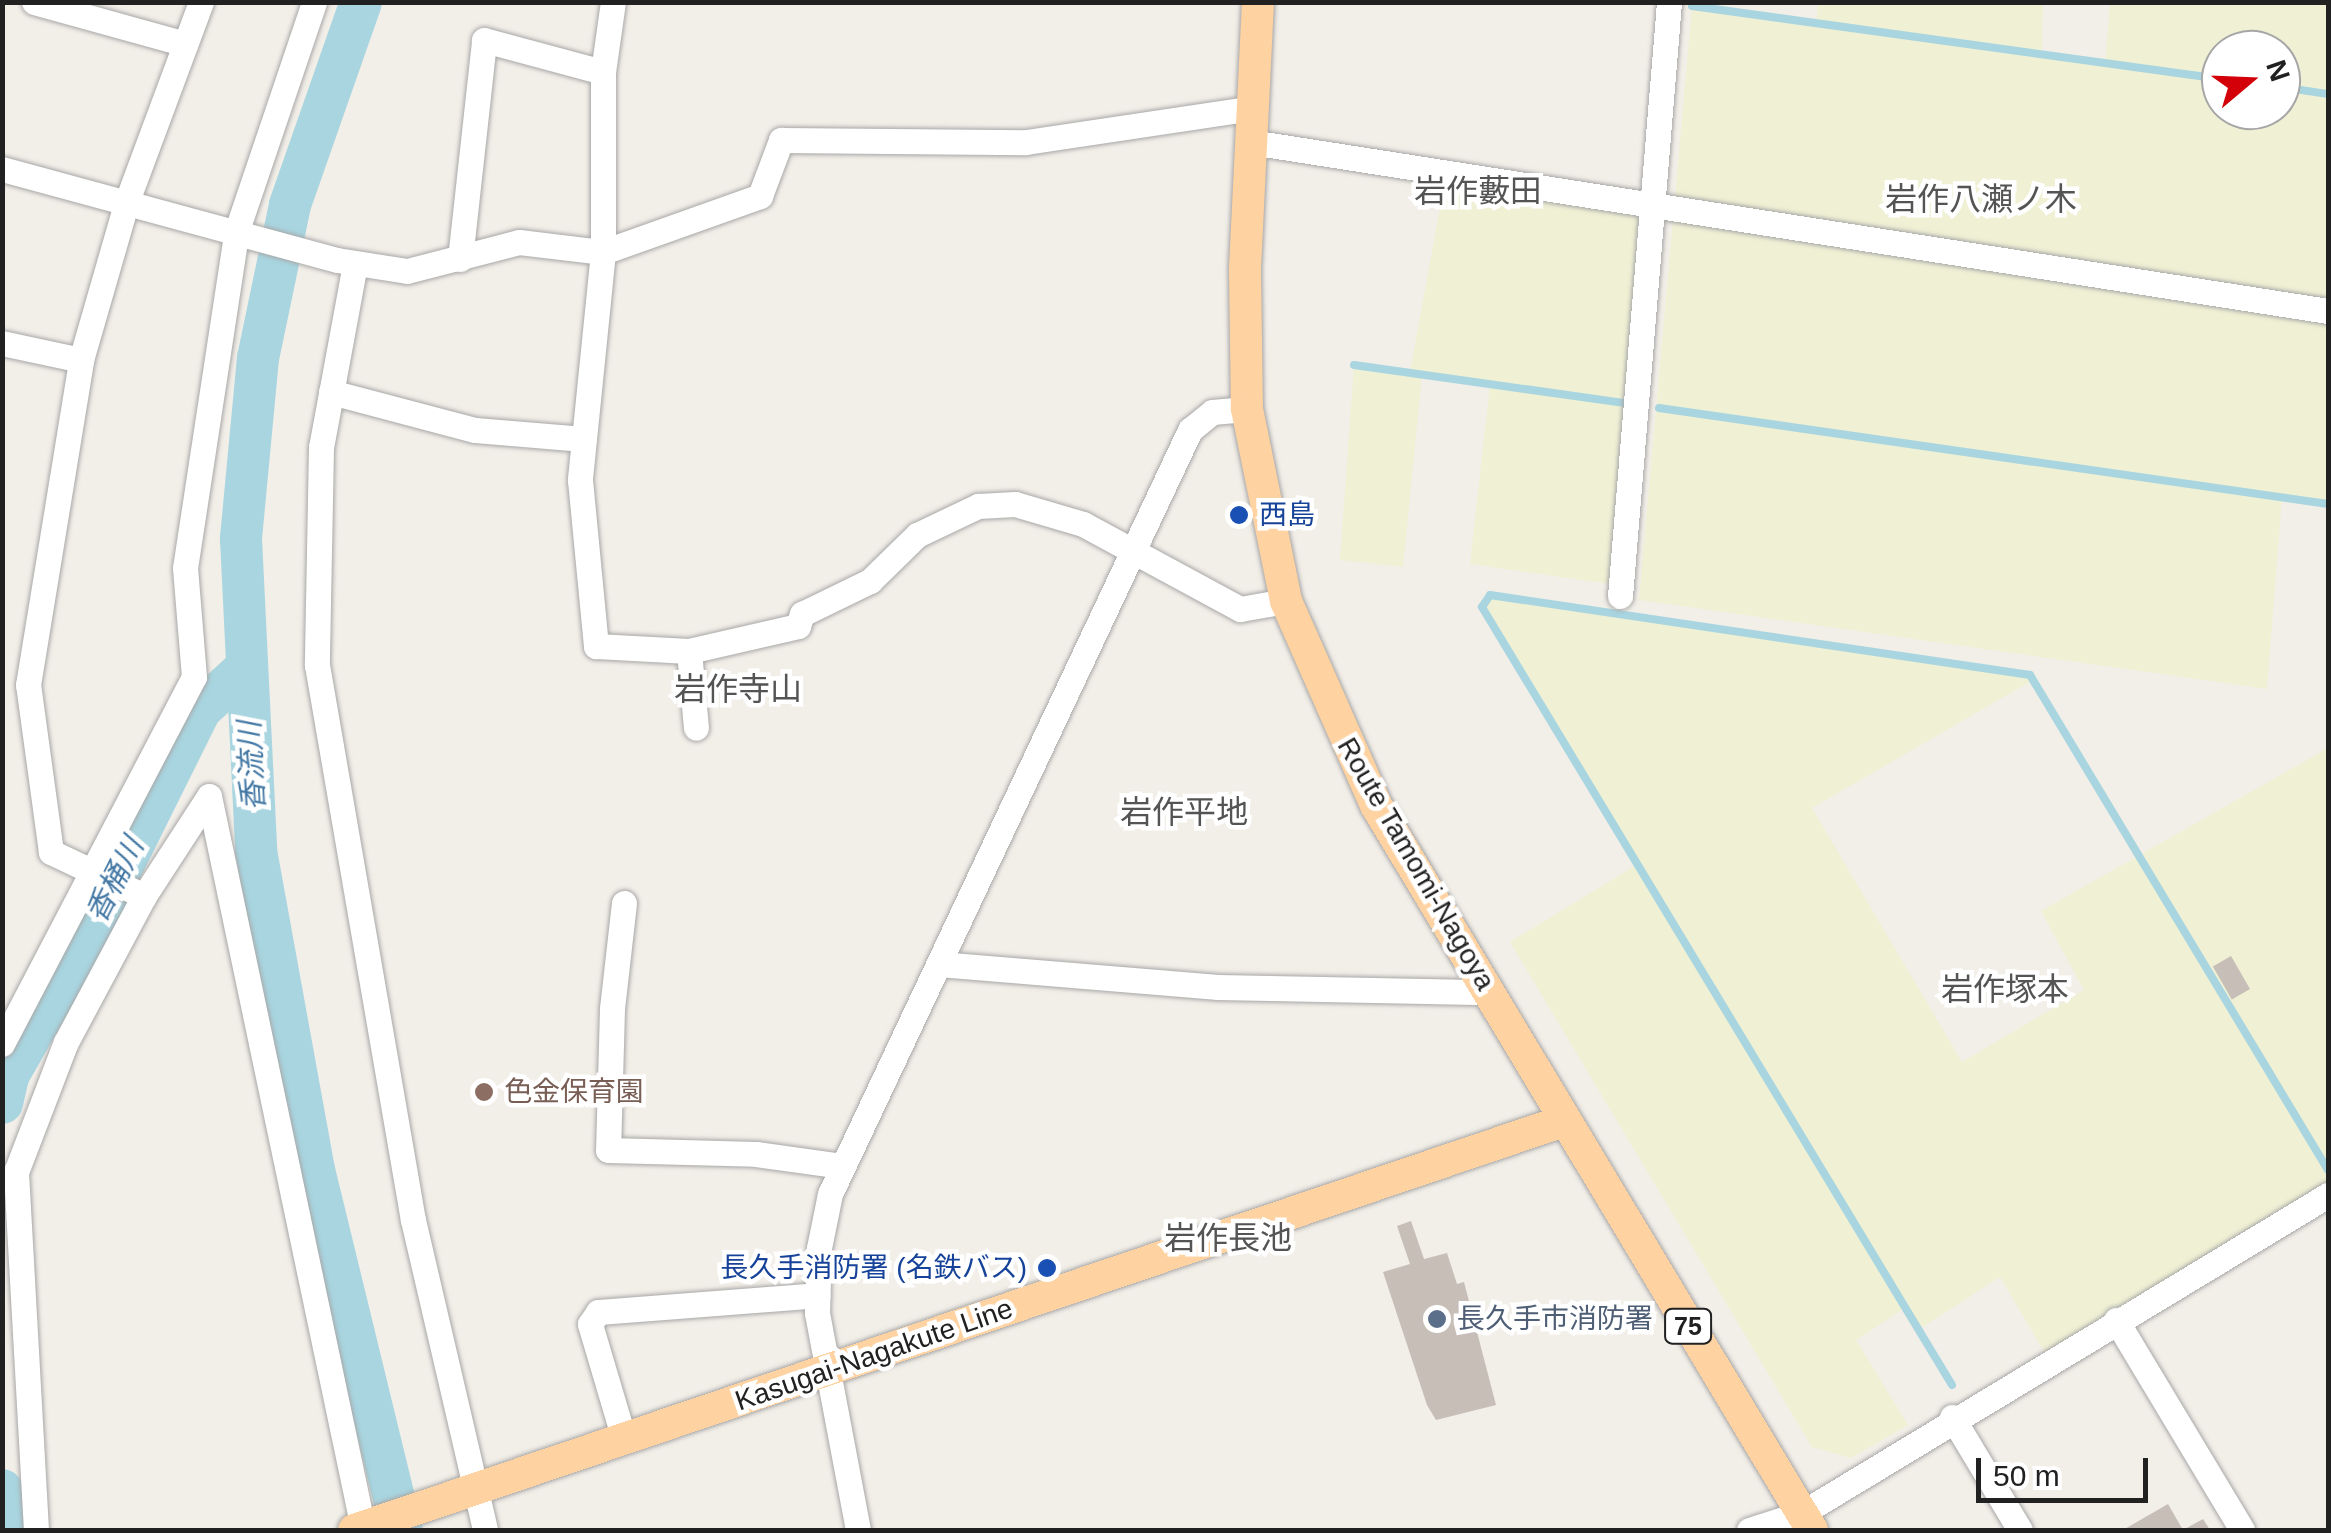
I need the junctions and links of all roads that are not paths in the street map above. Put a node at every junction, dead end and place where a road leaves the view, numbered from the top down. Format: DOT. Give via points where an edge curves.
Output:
graph roads {
  1 [pos="34,2"];
  2 [pos="200,2"];
  3 [pos="314,2"];
  4 [pos="613,2"];
  5 [pos="1258,2"];
  6 [pos="1668,2"];
  7 [pos="185,44"];
  8 [pos="603,72"];
  9 [pos="1253,108"];
  10 [pos="1252,142"];
  11 [pos="2,169"];
  12 [pos="127,201"];
  13 [pos="1652,202"];
  14 [pos="244,235"];
  15 [pos="603,252"];
  16 [pos="460,259"];
  17 [pos="346,262"];
  18 [pos="2328,310"];
  19 [pos="2,342"];
  20 [pos="81,360"];
  21 [pos="331,392"];
  22 [pos="1246,409"];
  23 [pos="584,439"];
  24 [pos="1132,546"];
  25 [pos="1620,596"];
  26 [pos="1286,601"];
  27 [pos="689,651"];
  28 [pos="15,684"];
  29 [pos="696,728"];
  30 [pos="96,874"];
  31 [pos="140,894"];
  32 [pos="624,903"];
  33 [pos="939,964"];
  34 [pos="1490,992"];
  35 [pos="2,1044"];
  36 [pos="1564,1121"];
  37 [pos="842,1166"];
  38 [pos="2328,1195"];
  39 [pos="817,1295"];
  40 [pos="2116,1320"];
  41 [pos="831,1368"];
  42 [pos="1952,1417"];
  43 [pos="624,1440"];
  44 [pos="467,1491"];
  45 [pos="1807,1522"];
  46 [pos="364,1527"];
  47 [pos="36,1530"];
  48 [pos="485,1530"];
  49 [pos="858,1530"];
  50 [pos="1748,1530"];
  51 [pos="2020,1530"];
  52 [pos="2242,1530"];
  1 -- 7 [label="street"];
  2 -- 7 [label="street"];
  3 -- 14 [label="street"];
  4 -- 8 [label="street"];
  5 -- 9 [label="main road, Route Tamomi-Nagoya"];
  6 -- 13 [label="street"];
  7 -- 12 [label="street"];
  8 -- 15 [label="street"];
  8 -- 16 [label="street" via="484,40"];
  9 -- 10 [label="main road, Route Tamomi-Nagoya"];
  9 -- 15 [label="street" via="1026,142 782,140 760,196"];
  10 -- 13 [label="street"];
  10 -- 22 [label="main road, Route Tamomi-Nagoya"];
  11 -- 12 [label="street"];
  12 -- 14 [label="street"];
  12 -- 20 [label="street"];
  13 -- 18 [label="street"];
  13 -- 25 [label="street"];
  14 -- 17 [label="street"];
  14 -- 30 [label="street" via="184,568 194,677"];
  15 -- 16 [label="street" via="519,242"];
  15 -- 23 [label="street"];
  16 -- 17 [label="street" via="407,272"];
  17 -- 21 [label="street"];
  19 -- 20 [label="street"];
  20 -- 28 [label="street"];
  21 -- 23 [label="street" via="475,430"];
  21 -- 44 [label="street" via="315,558 317,666"];
  22 -- 24 [label="street" via="1212,412 1195,423"];
  22 -- 26 [label="main road, Route Tamomi-Nagoya"];
  23 -- 27 [label="street" via="586,592 596,646"];
  24 -- 26 [label="street" via="1240,609"];
  24 -- 27 [label="street" via="1015,504 978,506 918,535 870,581 802,614 798,626"];
  24 -- 33 [label="street"];
  26 -- 34 [label="main road, Route Tamomi-Nagoya" via="1376,805"];
  27 -- 29 [label="street"];
  28 -- 30 [label="street" via="44,838 51,852"];
  30 -- 31 [label="street"];
  30 -- 35 [label="street"];
  31 -- 46 [label="street" via="209,796"];
  31 -- 47 [label="street" via="66,1042 16,1172"];
  32 -- 37 [label="street" via="612,1009 608,1150 756,1154"];
  33 -- 34 [label="street" via="1218,987"];
  33 -- 37 [label="street"];
  34 -- 36 [label="main road, Route Tamomi-Nagoya"];
  36 -- 41 [label="main road, Kasugai-Nagakute Line"];
  36 -- 45 [label="main road, 75"];
  37 -- 39 [label="street" via="818,1248"];
  38 -- 40 [label="street"];
  39 -- 41 [label="street"];
  39 -- 43 [label="street" via="598,1312 590,1324"];
  40 -- 42 [label="street"];
  40 -- 52 [label="street"];
  41 -- 43 [label="main road, Kasugai-Nagakute Line"];
  41 -- 49 [label="street"];
  42 -- 45 [label="street"];
  42 -- 51 [label="street"];
  43 -- 44 [label="main road, Kasugai-Nagakute Line"];
  44 -- 46 [label="main road, Kasugai-Nagakute Line"];
  44 -- 48 [label="street"];
  45 -- 50 [label="street"];
}
